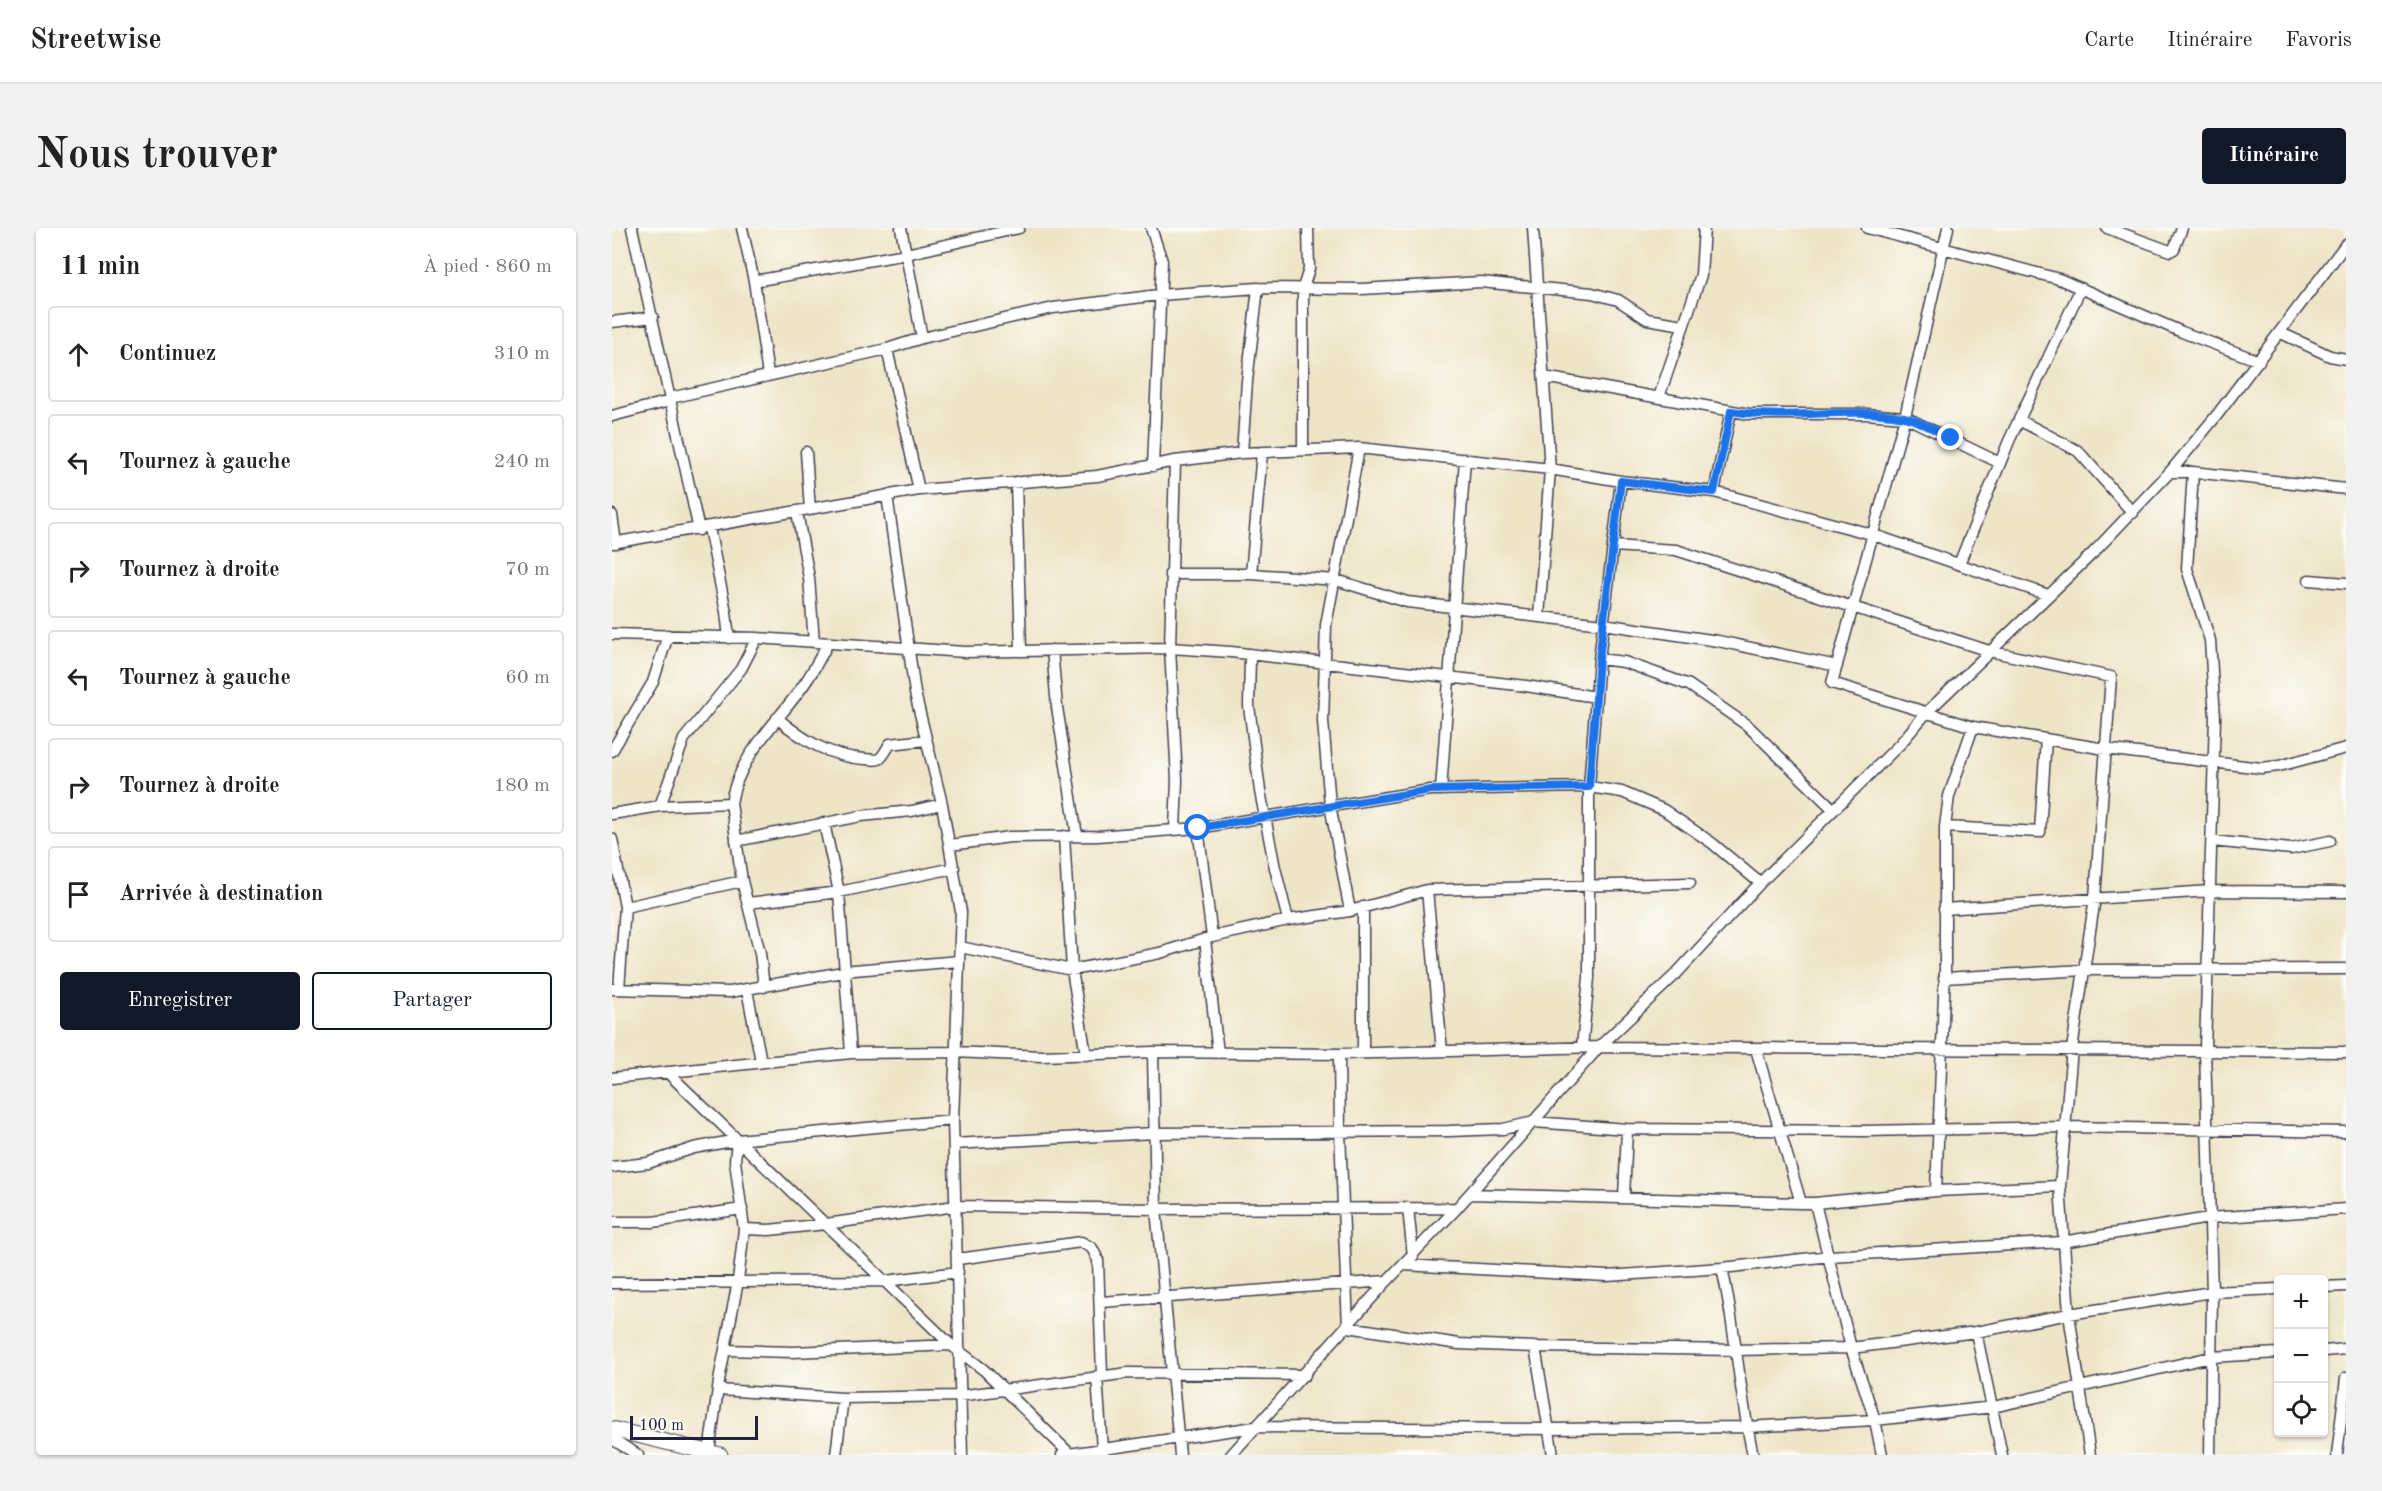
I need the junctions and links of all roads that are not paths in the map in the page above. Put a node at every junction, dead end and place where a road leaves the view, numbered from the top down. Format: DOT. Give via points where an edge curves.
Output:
graph roads {
  1 [pos="632,228"];
  2 [pos="742,228"];
  3 [pos="901,228"];
  4 [pos="1019,228"];
  5 [pos="1151,228"];
  6 [pos="1308,228"];
  7 [pos="1533,228"];
  8 [pos="1704,228"];
  9 [pos="1867,228"];
  10 [pos="1948,228"];
  11 [pos="2108,228"];
  12 [pos="2182,228"];
  13 [pos="2346,244"];
  14 [pos="1944,247"];
  15 [pos="906,254"];
  16 [pos="754,281"];
  17 [pos="1537,287"];
  18 [pos="1258,288"];
  19 [pos="1303,288"];
  20 [pos="2081,288"];
  21 [pos="1159,295"];
  22 [pos="653,317"];
  23 [pos="612,322"];
  24 [pos="1683,326"];
  25 [pos="2281,333"];
  26 [pos="922,338"];
  27 [pos="887,349"];
  28 [pos="2346,359"];
  29 [pos="2259,361"];
  30 [pos="768,375"];
  31 [pos="1544,377"];
  32 [pos="1659,397"];
  33 [pos="670,399"];
  34 [pos="1731,411"];
  35 [pos="612,416"];
  36 [pos="1905,417"];
  37 [pos="2019,420"];
  38 [pos="1359,448"];
  39 [pos="1303,449"];
  40 [pos="806,452"];
  41 [pos="1262,452"];
  42 [pos="1242,453"];
  43 [pos="1465,459"];
  44 [pos="1175,461"];
  45 [pos="2000,463"];
  46 [pos="1153,466"];
  47 [pos="1550,469"];
  48 [pos="2170,472"];
  49 [pos="2193,472"];
  50 [pos="1621,481"];
  51 [pos="1016,482"];
  52 [pos="2346,489"];
  53 [pos="919,490"];
  54 [pos="1714,492"];
  55 [pos="887,495"];
  56 [pos="810,510"];
  57 [pos="797,512"];
  58 [pos="2133,513"];
  59 [pos="612,515"];
  60 [pos="704,529"];
  61 [pos="1871,534"];
  62 [pos="614,543"];
  63 [pos="1613,546"];
  64 [pos="1959,564"];
  65 [pos="1170,574"];
  66 [pos="1251,574"];
  67 [pos="1336,579"];
  68 [pos="2310,580"];
  69 [pos="2346,583"];
  70 [pos="2048,595"];
  71 [pos="1456,607"];
  72 [pos="1853,608"];
  73 [pos="1539,617"];
  74 [pos="1603,624"];
  75 [pos="612,634"];
  76 [pos="668,635"];
  77 [pos="729,638"];
  78 [pos="757,638"];
  79 [pos="814,642"];
  80 [pos="828,643"];
  81 [pos="1170,648"];
  82 [pos="908,649"];
  83 [pos="1021,650"];
  84 [pos="1052,650"];
  85 [pos="1989,651"];
  86 [pos="1250,654"];
  87 [pos="1599,659"];
  88 [pos="1324,663"];
  89 [pos="1837,666"];
  90 [pos="1451,679"];
  91 [pos="1596,697"];
  92 [pos="1927,712"];
  93 [pos="777,718"];
  94 [pos="1973,727"];
  95 [pos="616,733"];
  96 [pos="2046,739"];
  97 [pos="926,740"];
  98 [pos="2346,748"];
  99 [pos="2105,749"];
  100 [pos="612,752"];
  101 [pos="2214,763"];
  102 [pos="1589,787"];
  103 [pos="1441,790"];
  104 [pos="731,803"];
  105 [pos="942,804"];
  106 [pos="1330,805"];
  107 [pos="660,806"];
  108 [pos="1833,810"];
  109 [pos="612,814"];
  110 [pos="1265,816"];
  111 [pos="824,823"];
  112 [pos="1945,827"];
  113 [pos="1198,828"];
  114 [pos="1175,830"];
  115 [pos="1064,836"];
  116 [pos="1077,836"];
  117 [pos="736,841"];
  118 [pos="2212,841"];
  119 [pos="2330,842"];
  120 [pos="612,843"];
  121 [pos="950,845"];
  122 [pos="954,868"];
  123 [pos="742,881"];
  124 [pos="1690,883"];
  125 [pos="1760,883"];
  126 [pos="1589,887"];
  127 [pos="1427,890"];
  128 [pos="839,891"];
  129 [pos="2210,891"];
  130 [pos="2346,892"];
  131 [pos="2095,898"];
  132 [pos="748,903"];
  133 [pos="1364,907"];
  134 [pos="1944,909"];
  135 [pos="1350,911"];
  136 [pos="624,913"];
  137 [pos="612,920"];
  138 [pos="1288,920"];
  139 [pos="1208,938"];
  140 [pos="960,947"];
  141 [pos="959,961"];
  142 [pos="2346,969"];
  143 [pos="1072,970"];
  144 [pos="2084,970"];
  145 [pos="2208,970"];
  146 [pos="843,972"];
  147 [pos="1944,978"];
  148 [pos="764,987"];
  149 [pos="616,989"];
  150 [pos="747,990"];
  151 [pos="1582,1047"];
  152 [pos="1599,1047"];
  153 [pos="1756,1049"];
  154 [pos="1941,1049"];
  155 [pos="2072,1049"];
  156 [pos="2205,1050"];
  157 [pos="1442,1051"];
  158 [pos="954,1052"];
  159 [pos="2346,1052"];
  160 [pos="851,1053"];
  161 [pos="1153,1053"];
  162 [pos="1218,1053"];
  163 [pos="1339,1053"];
  164 [pos="1363,1053"];
  165 [pos="1086,1055"];
  166 [pos="761,1061"];
  167 [pos="667,1072"];
  168 [pos="612,1078"];
  169 [pos="953,1120"];
  170 [pos="1534,1122"];
  171 [pos="2066,1128"];
  172 [pos="1627,1129"];
  173 [pos="1778,1129"];
  174 [pos="2206,1129"];
  175 [pos="1937,1130"];
  176 [pos="1340,1132"];
  177 [pos="2346,1132"];
  178 [pos="1154,1133"];
  179 [pos="736,1140"];
  180 [pos="954,1144"];
  181 [pos="612,1167"];
  182 [pos="2060,1186"];
  183 [pos="1936,1191"];
  184 [pos="1470,1194"];
  185 [pos="1624,1198"];
  186 [pos="1801,1203"];
  187 [pos="1815,1203"];
  188 [pos="956,1206"];
  189 [pos="1342,1208"];
  190 [pos="1408,1208"];
  191 [pos="1457,1208"];
  192 [pos="742,1209"];
  193 [pos="1156,1209"];
  194 [pos="2346,1209"];
  195 [pos="2209,1218"];
  196 [pos="612,1222"];
  197 [pos="826,1224"];
  198 [pos="744,1229"];
  199 [pos="2062,1242"];
  200 [pos="1413,1256"];
  201 [pos="1830,1256"];
  202 [pos="958,1259"];
  203 [pos="1404,1265"];
  204 [pos="1722,1268"];
  205 [pos="958,1272"];
  206 [pos="738,1281"];
  207 [pos="886,1281"];
  208 [pos="1387,1281"];
  209 [pos="612,1283"];
  210 [pos="1348,1284"];
  211 [pos="2346,1286"];
  212 [pos="2328,1287"];
  213 [pos="2274,1289"];
  214 [pos="2212,1292"];
  215 [pos="1164,1297"];
  216 [pos="1101,1302"];
  217 [pos="2069,1314"];
  218 [pos="1348,1327"];
  219 [pos="1976,1332"];
  220 [pos="951,1344"];
  221 [pos="1535,1347"];
  222 [pos="1851,1348"];
  223 [pos="2346,1349"];
  224 [pos="725,1350"];
  225 [pos="1735,1350"];
  226 [pos="961,1351"];
  227 [pos="2328,1351"];
  228 [pos="2274,1353"];
  229 [pos="2211,1357"];
  230 [pos="1172,1373"];
  231 [pos="1100,1375"];
  232 [pos="1305,1375"];
  233 [pos="2346,1378"];
  234 [pos="2079,1386"];
  235 [pos="719,1390"];
  236 [pos="1005,1390"];
  237 [pos="959,1396"];
  238 [pos="843,1398"];
  239 [pos="1993,1407"];
  240 [pos="1875,1420"];
  241 [pos="1256,1427"];
  242 [pos="1747,1427"];
  243 [pos="612,1429"];
  244 [pos="1550,1429"];
  245 [pos="612,1439"];
  246 [pos="1176,1439"];
  247 [pos="1102,1449"];
  248 [pos="714,1453"];
  249 [pos="632,1454"];
  250 [pos="836,1455"];
  251 [pos="962,1455"];
  252 [pos="1068,1455"];
  253 [pos="1180,1455"];
  254 [pos="1231,1455"];
  255 [pos="1553,1455"];
  256 [pos="1753,1455"];
  257 [pos="1882,1455"];
  258 [pos="2001,1455"];
  259 [pos="2090,1455"];
  260 [pos="2210,1455"];
  261 [pos="2337,1455"];
  1 -- 22 [label="street"];
  2 -- 16 [label="street"];
  3 -- 15 [label="street"];
  4 -- 15 [label="street"];
  5 -- 21 [label="street" via="1162,261"];
  6 -- 19 [label="street" via="1309,269"];
  7 -- 17 [label="street"];
  8 -- 24 [label="street" via="1701,275"];
  9 -- 14 [label="street"];
  10 -- 14 [label="street"];
  11 -- 12 [label="street" via="2170,251"];
  13 -- 25 [label="street"];
  14 -- 20 [label="street"];
  14 -- 36 [label="street"];
  15 -- 16 [label="street"];
  15 -- 26 [label="street"];
  16 -- 30 [label="street"];
  17 -- 19 [label="street" via="1481,282"];
  17 -- 24 [label="street" via="1613,298 1647,319"];
  17 -- 31 [label="street"];
  18 -- 19 [label="street"];
  18 -- 21 [label="street"];
  18 -- 42 [label="street"];
  19 -- 39 [label="street"];
  20 -- 29 [label="street"];
  20 -- 37 [label="street"];
  21 -- 26 [label="street" via="1053,308"];
  21 -- 46 [label="street"];
  22 -- 23 [label="street"];
  22 -- 33 [label="street"];
  24 -- 32 [label="street"];
  25 -- 28 [label="street" via="2330,356"];
  25 -- 29 [label="street"];
  26 -- 27 [label="street"];
  27 -- 30 [label="street"];
  27 -- 53 [label="street"];
  29 -- 48 [label="street"];
  30 -- 33 [label="street"];
  31 -- 32 [label="street"];
  31 -- 47 [label="street"];
  32 -- 34 [label="street"];
  33 -- 35 [label="street"];
  33 -- 60 [label="street"];
  34 -- 36 [label="street" via="1756,415"];
  34 -- 54 [label="street"];
  36 -- 45 [label="street"];
  36 -- 61 [label="street"];
  37 -- 45 [label="street"];
  37 -- 58 [label="street" via="2078,451"];
  38 -- 39 [label="street"];
  38 -- 43 [label="street"];
  38 -- 67 [label="street"];
  39 -- 41 [label="street"];
  40 -- 56 [label="street"];
  41 -- 42 [label="street"];
  41 -- 66 [label="street"];
  42 -- 44 [label="street"];
  43 -- 47 [label="street"];
  43 -- 71 [label="street"];
  44 -- 46 [label="street"];
  44 -- 65 [label="street"];
  45 -- 64 [label="street"];
  46 -- 51 [label="street" via="1097,476"];
  47 -- 50 [label="street"];
  47 -- 73 [label="street"];
  48 -- 49 [label="street"];
  48 -- 58 [label="street"];
  49 -- 52 [label="street"];
  49 -- 101 [label="street" via="2187,570 2211,640"];
  50 -- 54 [label="street"];
  50 -- 63 [label="street"];
  51 -- 53 [label="street"];
  51 -- 83 [label="street"];
  53 -- 55 [label="street"];
  54 -- 61 [label="street"];
  55 -- 56 [label="street"];
  55 -- 82 [label="street"];
  56 -- 57 [label="street"];
  57 -- 60 [label="street"];
  57 -- 79 [label="street" via="809,578"];
  58 -- 70 [label="street"];
  59 -- 62 [label="street"];
  60 -- 62 [label="street"];
  60 -- 77 [label="street"];
  61 -- 64 [label="street"];
  61 -- 72 [label="street"];
  63 -- 72 [label="street" via="1676,550"];
  63 -- 74 [label="street"];
  64 -- 70 [label="street"];
  65 -- 66 [label="street"];
  65 -- 81 [label="street"];
  66 -- 67 [label="street"];
  67 -- 71 [label="street" via="1407,602"];
  67 -- 88 [label="street" via="1327,620"];
  68 -- 69 [label="street"];
  70 -- 85 [label="street"];
  71 -- 73 [label="street"];
  71 -- 90 [label="street"];
  72 -- 85 [label="street"];
  72 -- 89 [label="street"];
  73 -- 74 [label="street"];
  74 -- 87 [label="street"];
  74 -- 89 [label="street" via="1718,641"];
  75 -- 76 [label="street"];
  76 -- 77 [label="street"];
  76 -- 95 [label="street" via="653,682"];
  77 -- 78 [label="street"];
  78 -- 79 [label="street"];
  78 -- 107 [label="street" via="741,669 684,739"];
  79 -- 80 [label="street"];
  80 -- 82 [label="street"];
  80 -- 93 [label="street" via="806,683"];
  81 -- 84 [label="street"];
  81 -- 86 [label="street"];
  81 -- 114 [label="street" via="1177,780"];
  82 -- 83 [label="street"];
  82 -- 97 [label="street"];
  83 -- 84 [label="street"];
  84 -- 116 [label="street"];
  85 -- 92 [label="street"];
  85 -- 99 [label="street" via="2110,676"];
  86 -- 88 [label="street"];
  86 -- 110 [label="street" via="1249,706"];
  87 -- 91 [label="street"];
  87 -- 108 [label="street" via="1624,662 1689,685 1748,726"];
  88 -- 90 [label="street"];
  88 -- 106 [label="street" via="1323,721"];
  89 -- 92 [label="street" via="1834,685"];
  90 -- 91 [label="street"];
  90 -- 103 [label="street"];
  91 -- 102 [label="street"];
  92 -- 94 [label="street"];
  92 -- 108 [label="street"];
  93 -- 97 [label="street" via="801,738 857,759 879,759 893,743"];
  93 -- 104 [label="street" via="759,742"];
  94 -- 96 [label="street"];
  94 -- 112 [label="street" via="1949,796"];
  95 -- 100 [label="street"];
  96 -- 99 [label="street"];
  96 -- 112 [label="street" via="2040,832"];
  97 -- 105 [label="street"];
  98 -- 101 [label="street" via="2270,768"];
  99 -- 101 [label="street"];
  99 -- 131 [label="street"];
  101 -- 118 [label="street"];
  102 -- 103 [label="street"];
  102 -- 125 [label="street" via="1622,792 1664,810"];
  102 -- 126 [label="street"];
  103 -- 106 [label="street"];
  104 -- 107 [label="street"];
  104 -- 117 [label="street"];
  105 -- 111 [label="street"];
  105 -- 121 [label="street"];
  106 -- 110 [label="street"];
  106 -- 135 [label="street"];
  107 -- 109 [label="street"];
  108 -- 125 [label="street"];
  110 -- 113 [label="street"];
  110 -- 138 [label="street"];
  111 -- 117 [label="street"];
  111 -- 128 [label="street"];
  112 -- 134 [label="street"];
  113 -- 114 [label="street"];
  113 -- 139 [label="street"];
  114 -- 116 [label="street"];
  115 -- 116 [label="street"];
  115 -- 121 [label="street" via="1010,837"];
  115 -- 143 [label="street"];
  117 -- 123 [label="street"];
  118 -- 119 [label="street" via="2290,849"];
  118 -- 129 [label="street"];
  120 -- 136 [label="street"];
  121 -- 122 [label="street"];
  122 -- 128 [label="street"];
  122 -- 140 [label="street" via="961,912"];
  123 -- 132 [label="street"];
  123 -- 136 [label="street"];
  124 -- 126 [label="street"];
  125 -- 152 [label="street" via="1676,974"];
  126 -- 127 [label="street"];
  126 -- 151 [label="street" via="1589,978"];
  127 -- 133 [label="street"];
  127 -- 157 [label="street"];
  128 -- 132 [label="street"];
  128 -- 146 [label="street"];
  129 -- 130 [label="street"];
  129 -- 131 [label="street"];
  129 -- 145 [label="street"];
  131 -- 134 [label="street"];
  131 -- 144 [label="street"];
  132 -- 148 [label="street"];
  133 -- 135 [label="street"];
  133 -- 164 [label="street"];
  134 -- 147 [label="street"];
  135 -- 138 [label="street"];
  136 -- 137 [label="street"];
  136 -- 149 [label="street"];
  138 -- 139 [label="street"];
  139 -- 143 [label="street" via="1160,953"];
  139 -- 162 [label="street"];
  140 -- 141 [label="street"];
  140 -- 143 [label="street"];
  141 -- 146 [label="street"];
  141 -- 158 [label="street"];
  142 -- 145 [label="street"];
  143 -- 165 [label="street"];
  144 -- 145 [label="street"];
  144 -- 147 [label="street"];
  144 -- 155 [label="street"];
  145 -- 156 [label="street"];
  146 -- 148 [label="street"];
  146 -- 160 [label="street"];
  147 -- 154 [label="street"];
  148 -- 150 [label="street"];
  149 -- 150 [label="street"];
  150 -- 166 [label="street"];
  151 -- 152 [label="street"];
  151 -- 157 [label="street"];
  152 -- 153 [label="street"];
  152 -- 170 [label="street"];
  153 -- 154 [label="street"];
  153 -- 173 [label="street"];
  154 -- 155 [label="street"];
  154 -- 175 [label="street"];
  155 -- 156 [label="street"];
  155 -- 171 [label="street"];
  156 -- 159 [label="street"];
  156 -- 174 [label="street"];
  157 -- 164 [label="street"];
  158 -- 160 [label="street"];
  158 -- 165 [label="street"];
  158 -- 169 [label="street"];
  160 -- 166 [label="street"];
  161 -- 162 [label="street"];
  161 -- 165 [label="street"];
  161 -- 178 [label="street"];
  162 -- 163 [label="street"];
  163 -- 164 [label="street"];
  163 -- 176 [label="street"];
  166 -- 167 [label="street"];
  167 -- 168 [label="street"];
  167 -- 179 [label="street"];
  169 -- 179 [label="street"];
  169 -- 180 [label="street"];
  170 -- 172 [label="street"];
  170 -- 176 [label="street" via="1503,1129"];
  170 -- 184 [label="street"];
  171 -- 174 [label="street"];
  171 -- 175 [label="street"];
  171 -- 182 [label="street"];
  172 -- 173 [label="street"];
  172 -- 185 [label="street"];
  173 -- 175 [label="street"];
  173 -- 186 [label="street"];
  174 -- 177 [label="street"];
  174 -- 195 [label="street"];
  175 -- 183 [label="street"];
  176 -- 178 [label="street"];
  176 -- 189 [label="street"];
  178 -- 180 [label="street"];
  178 -- 193 [label="street"];
  179 -- 181 [label="street" via="648,1163"];
  179 -- 192 [label="street"];
  179 -- 197 [label="street"];
  180 -- 188 [label="street"];
  182 -- 183 [label="street"];
  182 -- 199 [label="street"];
  183 -- 187 [label="street"];
  184 -- 185 [label="street"];
  184 -- 191 [label="street"];
  185 -- 186 [label="street"];
  186 -- 187 [label="street"];
  187 -- 201 [label="street"];
  188 -- 193 [label="street"];
  188 -- 197 [label="street"];
  188 -- 202 [label="street"];
  189 -- 190 [label="street"];
  189 -- 193 [label="street"];
  189 -- 210 [label="street"];
  190 -- 191 [label="street"];
  190 -- 200 [label="street"];
  191 -- 200 [label="street"];
  192 -- 196 [label="street" via="653,1222"];
  192 -- 198 [label="street"];
  193 -- 215 [label="street"];
  194 -- 195 [label="street"];
  195 -- 199 [label="street"];
  195 -- 214 [label="street"];
  197 -- 198 [label="street"];
  197 -- 207 [label="street"];
  198 -- 206 [label="street"];
  199 -- 201 [label="street"];
  199 -- 217 [label="street"];
  200 -- 203 [label="street"];
  201 -- 204 [label="street"];
  201 -- 222 [label="street"];
  202 -- 205 [label="street"];
  202 -- 216 [label="street" via="1081,1242 1092,1248 1098,1260"];
  203 -- 204 [label="street" via="1607,1276"];
  203 -- 208 [label="street"];
  204 -- 225 [label="street" via="1733,1318"];
  205 -- 207 [label="street"];
  205 -- 226 [label="street"];
  206 -- 207 [label="street"];
  206 -- 209 [label="street"];
  206 -- 224 [label="street"];
  207 -- 220 [label="street"];
  208 -- 210 [label="street"];
  208 -- 218 [label="street"];
  210 -- 215 [label="street"];
  210 -- 218 [label="street"];
  211 -- 212 [label="street"];
  213 -- 214 [label="street"];
  214 -- 217 [label="street"];
  214 -- 229 [label="street"];
  215 -- 216 [label="street"];
  215 -- 230 [label="street"];
  216 -- 231 [label="street"];
  217 -- 219 [label="street"];
  217 -- 234 [label="street"];
  218 -- 221 [label="street" via="1459,1344"];
  218 -- 232 [label="street"];
  219 -- 222 [label="street"];
  219 -- 239 [label="street"];
  220 -- 224 [label="street" via="793,1352"];
  220 -- 226 [label="street"];
  221 -- 225 [label="street"];
  221 -- 244 [label="street"];
  222 -- 225 [label="street"];
  222 -- 240 [label="street"];
  223 -- 227 [label="street"];
  224 -- 235 [label="street"];
  225 -- 242 [label="street"];
  226 -- 236 [label="street"];
  226 -- 237 [label="street"];
  228 -- 229 [label="street"];
  229 -- 234 [label="street"];
  229 -- 260 [label="street"];
  230 -- 231 [label="street"];
  230 -- 232 [label="street"];
  230 -- 246 [label="street"];
  231 -- 236 [label="street"];
  231 -- 247 [label="street"];
  232 -- 241 [label="street"];
  233 -- 261 [label="street"];
  234 -- 239 [label="street"];
  234 -- 259 [label="street"];
  235 -- 238 [label="street"];
  235 -- 248 [label="street"];
  236 -- 237 [label="street"];
  236 -- 252 [label="street"];
  237 -- 238 [label="street"];
  237 -- 251 [label="street"];
  238 -- 250 [label="street"];
  239 -- 240 [label="street"];
  239 -- 258 [label="street"];
  240 -- 242 [label="street"];
  240 -- 257 [label="street"];
  241 -- 244 [label="street"];
  241 -- 246 [label="street"];
  241 -- 254 [label="street"];
  242 -- 244 [label="street"];
  242 -- 256 [label="street"];
  243 -- 248 [label="main road"];
  244 -- 255 [label="street"];
  245 -- 249 [label="street"];
  246 -- 247 [label="street"];
  246 -- 253 [label="street"];
  247 -- 252 [label="street"];
}
